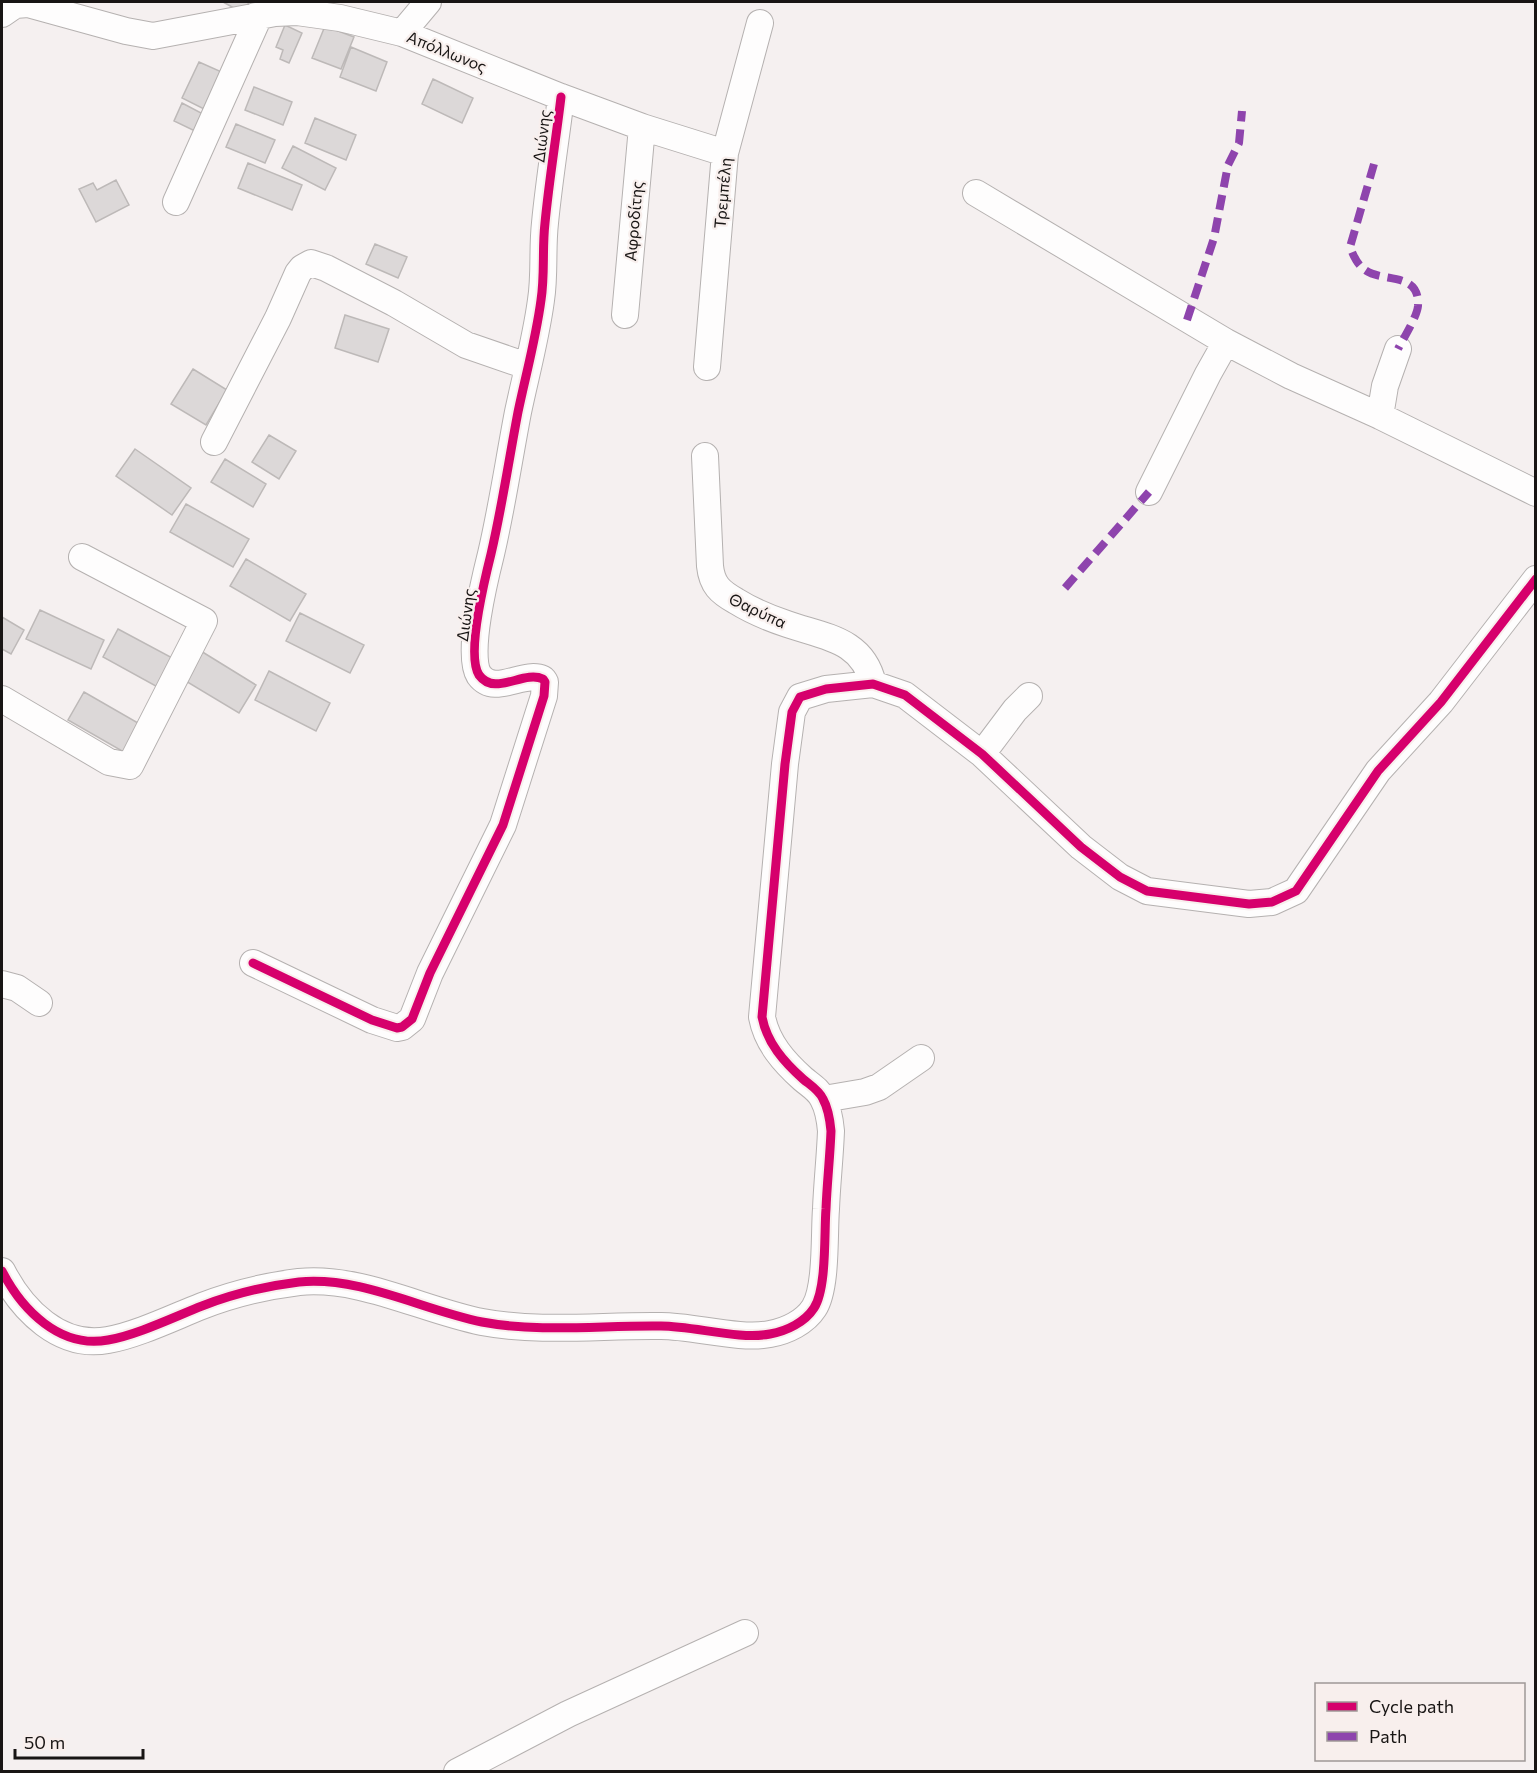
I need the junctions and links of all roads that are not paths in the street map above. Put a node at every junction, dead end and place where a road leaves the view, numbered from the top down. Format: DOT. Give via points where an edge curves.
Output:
graph roads {
  1 [pos="428,2"];
  2 [pos="286,7"];
  3 [pos="2,14"];
  4 [pos="255,16"];
  5 [pos="760,23"];
  6 [pos="402,33"];
  7 [pos="561,97"];
  8 [pos="642,127"];
  9 [pos="725,153"];
  10 [pos="976,193"];
  11 [pos="176,202"];
  12 [pos="625,315"];
  13 [pos="1226,342"];
  14 [pos="1398,349"];
  15 [pos="527,366"];
  16 [pos="707,367"];
  17 [pos="1380,416"];
  18 [pos="214,442"];
  19 [pos="705,456"];
  20 [pos="1149,492"];
  21 [pos="1536,493"];
  22 [pos="82,558"];
  23 [pos="1536,579"];
  24 [pos="873,684"];
  25 [pos="1029,696"];
  26 [pos="2,699"];
  27 [pos="982,754"];
  28 [pos="253,963"];
  29 [pos="2,984"];
  30 [pos="39,1003"];
  31 [pos="921,1058"];
  32 [pos="824,1099"];
  33 [pos="3,1277"];
  34 [pos="745,1633"];
  35 [pos="457,1772"];
  1 -- 6 [label="street"];
  2 -- 4 [label="street, Απόλλωνος"];
  2 -- 6 [label="street, Απόλλωνος"];
  3 -- 4 [label="street, Απόλλωνος" via="15,5 28,3 126,31 158,35"];
  4 -- 11 [label="street" via="256,23"];
  5 -- 9 [label="street, Τρεμπέλη"];
  6 -- 7 [label="street, Απόλλωνος"];
  7 -- 8 [label="street, Απόλλωνος"];
  7 -- 15 [label="street, Διώνης" via="545,225 542,298"];
  8 -- 9 [label="street, Απόλλωνος"];
  8 -- 12 [label="street, Αφροδίτης"];
  9 -- 16 [label="street, Τρεμπέλη"];
  10 -- 13 [label="street"];
  13 -- 17 [label="street"];
  13 -- 20 [label="street"];
  14 -- 17 [label="street"];
  15 -- 18 [label="street" via="447,336 394,303 311,263 298,273"];
  15 -- 28 [label="street, Διώνης" via="475,648 481,677 492,684 531,676 545,682 503,825 430,973 412,1019 402,1027 392,1028 372,1020"];
  17 -- 21 [label="street"];
  19 -- 24 [label="street, Θαρύπα" via="711,579 716,587 761,615 846,645 865,662"];
  22 -- 26 [label="street" via="204,621 130,766 109,762"];
  23 -- 27 [label="street" via="1441,702 1378,771 1296,891 1272,902 1249,904 1147,891 1120,877 1081,847"];
  24 -- 27 [label="street" via="905,695"];
  24 -- 32 [label="street" via="826,689 800,697 792,712 785,764 762,1017 774,1047"];
  25 -- 27 [label="street"];
  29 -- 30 [label="street" via="17,988"];
  31 -- 32 [label="street" via="879,1088"];
  32 -- 33 [label="street" via="831,1131 822,1281 814,1307 803,1319 773,1334 749,1336 662,1326 497,1323 436,1311 366,1289 311,1282 258,1289 115,1339 90,1341 70,1338 47,1326"];
  34 -- 35 [label="street" via="568,1714"];
}
